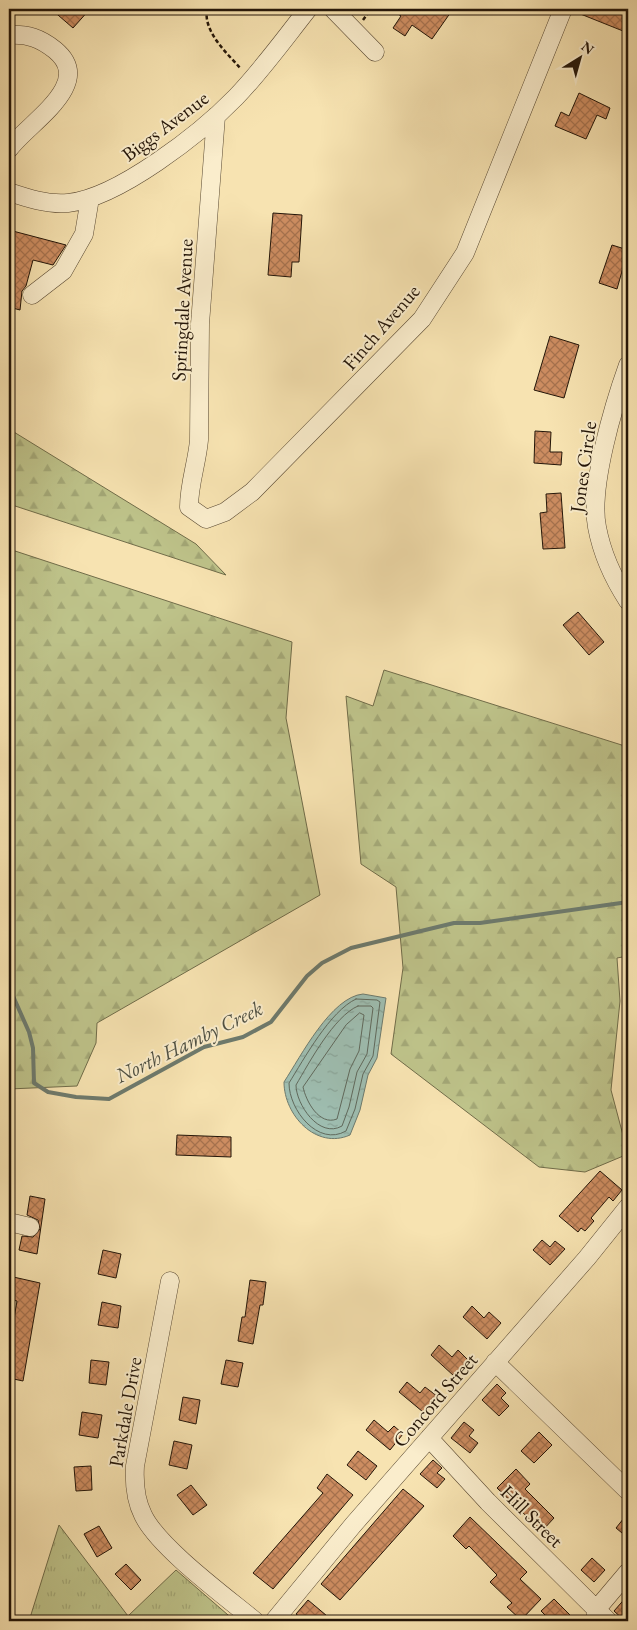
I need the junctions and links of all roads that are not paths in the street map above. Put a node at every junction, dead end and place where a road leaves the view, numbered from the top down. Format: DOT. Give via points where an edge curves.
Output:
graph roads {
  1 [pos="308,9"];
  2 [pos="333,9"];
  3 [pos="563,9"];
  4 [pos="9,35"];
  5 [pos="375,52"];
  6 [pos="216,116"];
  7 [pos="9,149"];
  8 [pos="9,192"];
  9 [pos="90,198"];
  10 [pos="32,295"];
  11 [pos="628,365"];
  12 [pos="189,507"];
  13 [pos="628,600"];
  14 [pos="628,1207"];
  15 [pos="9,1222"];
  16 [pos="30,1227"];
  17 [pos="170,1281"];
  18 [pos="495,1362"];
  19 [pos="429,1438"];
  20 [pos="628,1491"];
  21 [pos="628,1572"];
  22 [pos="602,1616"];
  23 [pos="255,1621"];
  24 [pos="274,1621"];
  1 -- 6 [label="street, Biggs Avenue"];
  2 -- 5 [label="street"];
  3 -- 12 [label="street, Finch Avenue" via="465,253 422,318 252,492 225,512 206,519"];
  4 -- 7 [label="street" via="24,34 43,40 67,62 69,74 58,99"];
  6 -- 9 [label="street, Biggs Avenue" via="148,167 117,187"];
  6 -- 12 [label="street, Springdale Avenue" via="200,324 199,440"];
  8 -- 9 [label="street, Biggs Avenue" via="31,200 67,203"];
  9 -- 10 [label="street" via="84,234 64,271"];
  11 -- 13 [label="street, Jones Circle" via="605,439 596,526 612,575"];
  14 -- 18 [label="street, Concord Street"];
  15 -- 16 [label="street"];
  17 -- 23 [label="street, Parkdale Drive" via="135,1466 137,1499 143,1516 165,1543"];
  18 -- 19 [label="street, Concord Street"];
  18 -- 20 [label="street"];
  19 -- 22 [label="street, Hill Street"];
  19 -- 24 [label="street, Concord Street"];
  21 -- 22 [label="street"];
}
